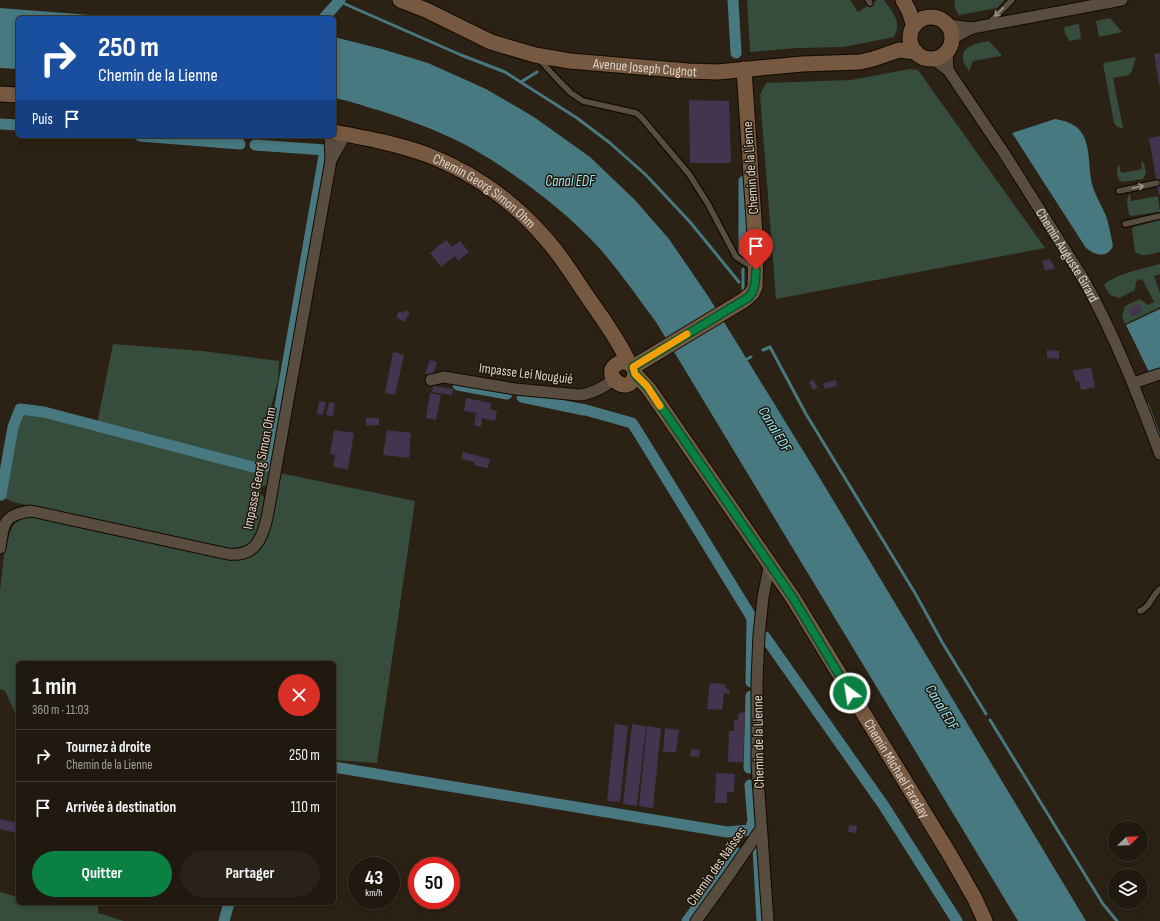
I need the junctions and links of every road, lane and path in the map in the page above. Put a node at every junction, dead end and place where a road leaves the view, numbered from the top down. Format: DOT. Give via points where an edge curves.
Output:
graph roads {
  1 [pos="400,0"];
  2 [pos="1012,0"];
  3 [pos="1122,0"];
  4 [pos="905,3"];
  5 [pos="927,17"];
  6 [pos="948,25"];
  7 [pos="986,25"];
  8 [pos="972,28"];
  9 [pos="912,31"];
  10 [pos="899,50"];
  11 [pos="944,50"];
  12 [pos="916,52"];
  13 [pos="535,55"];
  14 [pos="744,70"];
  15 [pos="0,94"];
  16 [pos="16,95"];
  17 [pos="340,133"];
  18 [pos="330,138"];
  19 [pos="331,160"];
  20 [pos="1157,183"];
  21 [pos="1119,191"];
  22 [pos="1160,216"];
  23 [pos="1125,224"];
  24 [pos="756,270"];
  25 [pos="625,373"];
  26 [pos="1160,374"];
  27 [pos="431,380"];
  28 [pos="1133,383"];
  29 [pos="1160,454"];
  30 [pos="0,548"];
  31 [pos="770,563"];
  32 [pos="1160,589"];
  33 [pos="1140,611"];
  34 [pos="761,829"];
  35 [pos="696,921"];
  36 [pos="768,921"];
  37 [pos="985,921"];
  1 -- 13 [label="street, Avenue Joseph Cugnot" via="491,42"];
  2 -- 7 [label="lane, one-way"];
  3 -- 7 [label="street"];
  4 -- 5 [label="street"];
  4 -- 9 [label="street"];
  5 -- 6 [label="street" via="938,18"];
  5 -- 9 [label="street"];
  6 -- 8 [label="street"];
  6 -- 11 [label="street" via="952,34"];
  7 -- 8 [label="street"];
  8 -- 11 [label="street"];
  9 -- 10 [label="street"];
  9 -- 12 [label="street" via="911,42"];
  10 -- 12 [label="street, Avenue Joseph Cugnot"];
  10 -- 14 [label="street, Avenue Joseph Cugnot" via="860,62"];
  11 -- 12 [label="street" via="921,56"];
  11 -- 28 [label="street, Chemin Auguste Girard" via="948,70 1081,275 1102,313"];
  13 -- 14 [label="street, Avenue Joseph Cugnot" via="570,61 673,70"];
  13 -- 24 [label="lane" via="571,93 583,101 642,117 689,174 737,259"];
  14 -- 24 [label="street, Chemin de la Lienne"];
  15 -- 16 [label="street"];
  17 -- 19 [label="street, Impasse Georg Simon Ohm"];
  17 -- 25 [label="street, Chemin Georg Simon Ohm" via="389,143 429,155 488,187 521,213 559,255 620,344"];
  18 -- 19 [label="street, Impasse Georg Simon Ohm"];
  19 -- 30 [label="street, Impasse Georg Simon Ohm" via="268,518 256,546 243,553 228,554 31,511 20,512 6,521 2,529"];
  21 -- 20 [label="lane, one-way"];
  22 -- 23 [label="lane"];
  24 -- 25 [label="street, Chemin de la Lienne" via="754,290 744,300"];
  25 -- 27 [label="street, Impasse Lei Nouguié" via="597,390 579,395 444,377"];
  25 -- 31 [label="street, Chemin Michael Faraday" via="670,420"];
  26 -- 28 [label="street"];
  28 -- 29 [label="street, Chemin Auguste Girard"];
  31 -- 34 [label="street, Chemin de la Lienne" via="763,597 757,681 757,765"];
  31 -- 37 [label="street, Chemin Michael Faraday" via="937,835"];
  32 -- 33 [label="lane" via="1145,609"];
  34 -- 35 [label="street, Chemin des Naïsses"];
  34 -- 36 [label="street, Chemin de la Lienne"];
}
